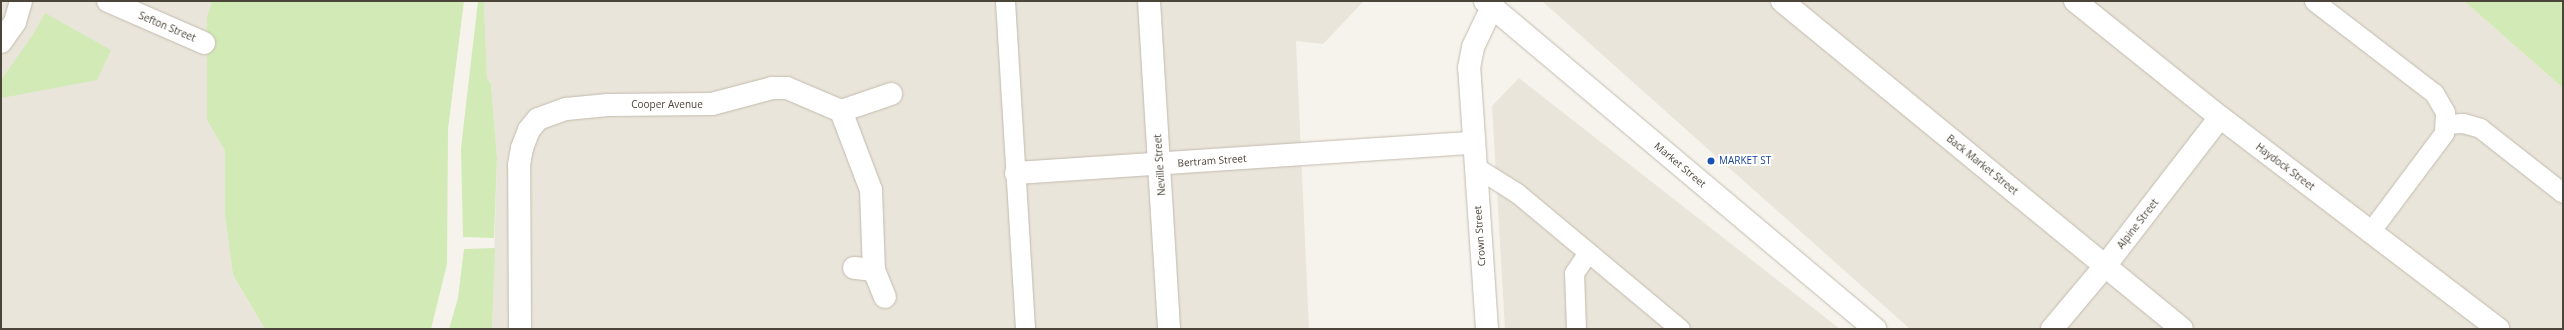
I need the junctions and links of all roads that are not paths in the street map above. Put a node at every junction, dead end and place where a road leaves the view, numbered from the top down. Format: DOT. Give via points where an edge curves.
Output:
graph roads {
  1 [pos="22,1"];
  2 [pos="108,1"];
  3 [pos="1005,1"];
  4 [pos="1149,1"];
  5 [pos="1782,1"];
  6 [pos="2075,1"];
  7 [pos="2314,1"];
  8 [pos="1489,4"];
  9 [pos="1,42"];
  10 [pos="204,43"];
  11 [pos="891,94"];
  12 [pos="841,111"];
  13 [pos="2220,117"];
  14 [pos="2445,124"];
  15 [pos="1472,143"];
  16 [pos="1160,165"];
  17 [pos="1474,166"];
  18 [pos="1016,173"];
  19 [pos="2563,193"];
  20 [pos="2370,232"];
  21 [pos="1588,252"];
  22 [pos="2105,266"];
  23 [pos="886,297"];
  24 [pos="520,329"];
  25 [pos="1025,329"];
  26 [pos="1170,329"];
  27 [pos="1487,329"];
  28 [pos="1576,329"];
  29 [pos="1680,329"];
  30 [pos="1875,329"];
  31 [pos="2052,329"];
  32 [pos="2182,329"];
  33 [pos="2498,329"];
  1 -- 9 [label="street" via="15,22"];
  2 -- 10 [label="street, Sefton Street"];
  3 -- 18 [label="lane"];
  4 -- 16 [label="street, Neville Street"];
  5 -- 22 [label="street, Back Market Street"];
  6 -- 13 [label="street, Haydock Street"];
  7 -- 14 [label="lane" via="2434,93 2445,112"];
  8 -- 15 [label="street, Crown Street" via="1472,48 1469,68"];
  8 -- 30 [label="street, Market Street"];
  11 -- 12 [label="street"];
  12 -- 23 [label="street" via="871,190 864,269"];
  12 -- 24 [label="street, Cooper Avenue" via="787,88 772,88 712,104 608,105 566,109 538,119 529,130 519,165"];
  13 -- 20 [label="street, Haydock Street"];
  13 -- 22 [label="street, Alpine Street"];
  14 -- 19 [label="lane" via="2463,123 2480,128"];
  14 -- 20 [label="lane" via="2444,133"];
  15 -- 16 [label="street, Bertram Street"];
  15 -- 17 [label="street, Crown Street"];
  16 -- 18 [label="street, Bertram Street"];
  16 -- 26 [label="street, Neville Street"];
  17 -- 21 [label="lane" via="1517,193"];
  17 -- 27 [label="street, Crown Street"];
  18 -- 25 [label="lane"];
  20 -- 33 [label="street, Haydock Street"];
  21 -- 28 [label="lane" via="1574,273"];
  21 -- 29 [label="lane"];
  22 -- 31 [label="street, Alpine Street"];
  22 -- 32 [label="street, Back Market Street"];
}
